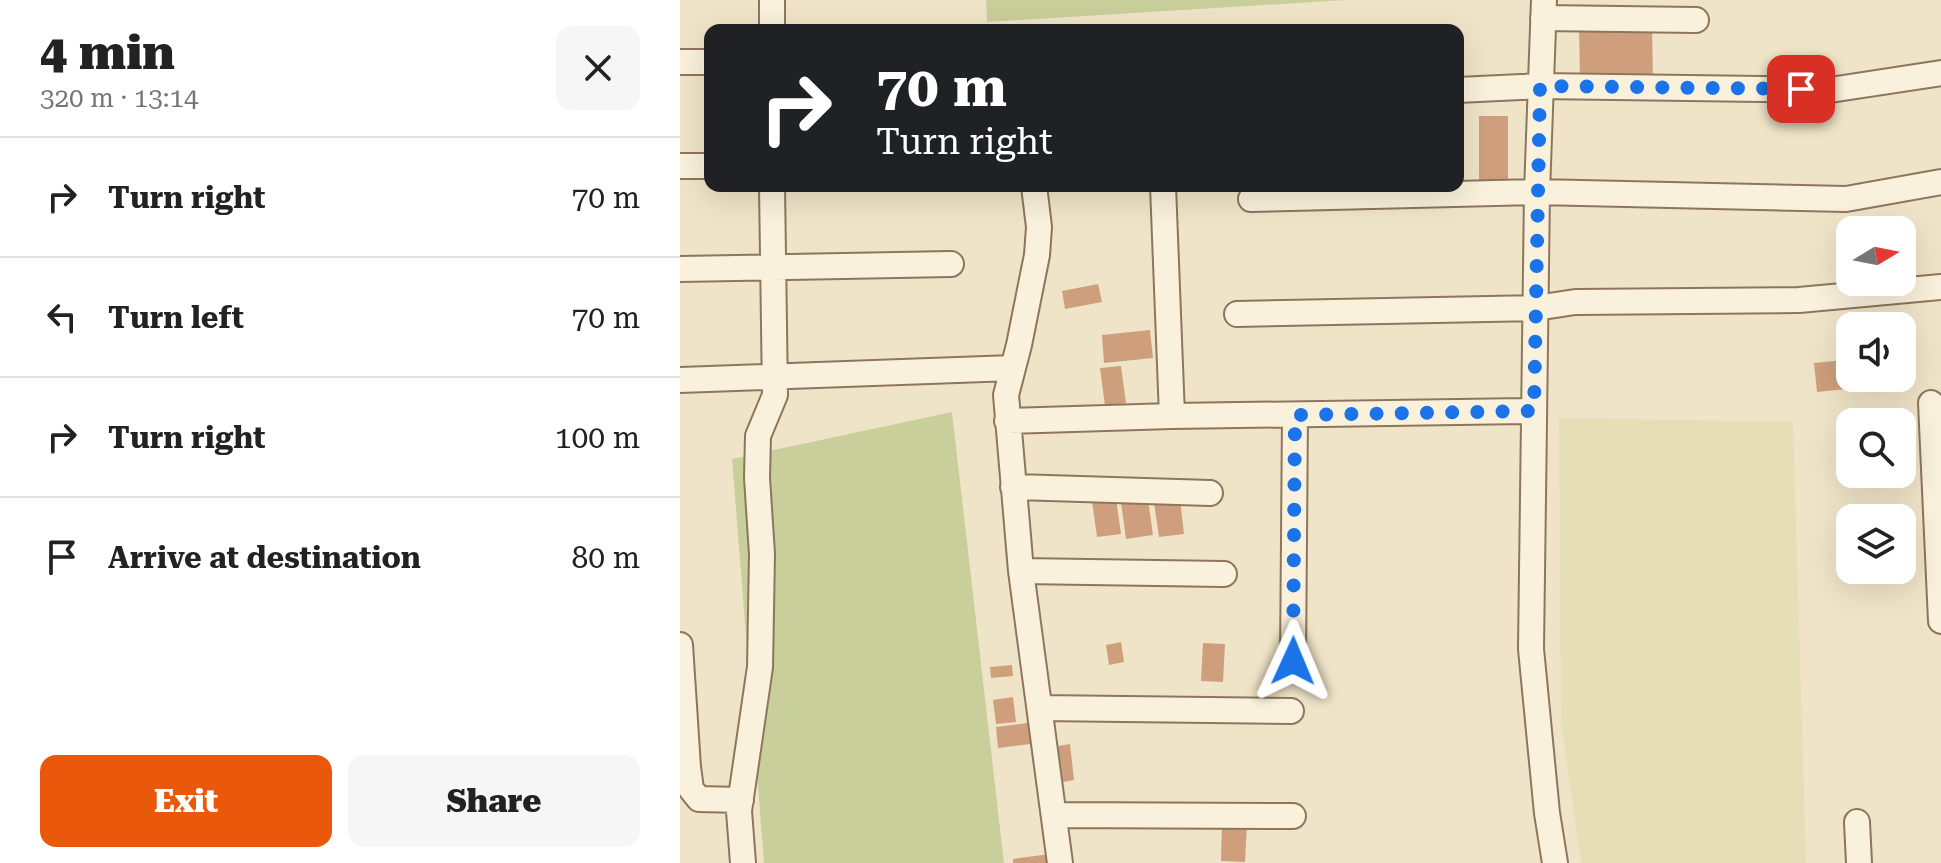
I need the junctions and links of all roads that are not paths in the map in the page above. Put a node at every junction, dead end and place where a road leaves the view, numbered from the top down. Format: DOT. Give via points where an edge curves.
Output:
graph roads {
  1 [pos="772,0"];
  2 [pos="1543,9"];
  3 [pos="1696,20"];
  4 [pos="772,24"];
  5 [pos="680,62"];
  6 [pos="704,62"];
  7 [pos="1941,73"];
  8 [pos="1540,86"];
  9 [pos="1464,90"];
  10 [pos="680,166"];
  11 [pos="704,166"];
  12 [pos="1941,182"];
  13 [pos="772,192"];
  14 [pos="1035,192"];
  15 [pos="1163,192"];
  16 [pos="1537,192"];
  17 [pos="1251,199"];
  18 [pos="951,264"];
  19 [pos="772,265"];
  20 [pos="680,269"];
  21 [pos="1941,287"];
  22 [pos="1536,308"];
  23 [pos="1237,314"];
  24 [pos="1013,368"];
  25 [pos="775,377"];
  26 [pos="680,380"];
  27 [pos="1931,403"];
  28 [pos="1534,411"];
  29 [pos="1295,415"];
  30 [pos="1172,416"];
  31 [pos="1007,421"];
  32 [pos="1013,487"];
  33 [pos="1210,493"];
  34 [pos="1021,571"];
  35 [pos="1224,574"];
  36 [pos="1941,621"];
  37 [pos="680,645"];
  38 [pos="1293,661"];
  39 [pos="1040,708"];
  40 [pos="1291,711"];
  41 [pos="741,800"];
  42 [pos="1054,815"];
  43 [pos="1293,816"];
  44 [pos="1857,822"];
  45 [pos="743,863"];
  46 [pos="1060,863"];
  47 [pos="1555,863"];
  48 [pos="1859,863"];
  1 -- 4 [label="street"];
  2 -- 3 [label="street"];
  2 -- 8 [label="street"];
  5 -- 6 [label="street"];
  7 -- 8 [label="street" via="1830,90"];
  8 -- 9 [label="street"];
  8 -- 16 [label="street"];
  10 -- 11 [label="street"];
  12 -- 16 [label="street" via="1846,199"];
  13 -- 19 [label="street"];
  14 -- 24 [label="street" via="1037,255"];
  15 -- 30 [label="street"];
  16 -- 17 [label="street"];
  16 -- 22 [label="street"];
  18 -- 19 [label="street"];
  19 -- 20 [label="street"];
  19 -- 25 [label="street"];
  21 -- 22 [label="street" via="1799,300 1575,302"];
  22 -- 23 [label="street"];
  22 -- 28 [label="street"];
  24 -- 25 [label="street"];
  24 -- 31 [label="street"];
  25 -- 26 [label="street"];
  25 -- 41 [label="street" via="775,395 758,436 760,667"];
  27 -- 36 [label="street"];
  28 -- 29 [label="street"];
  28 -- 47 [label="street" via="1531,649"];
  29 -- 30 [label="street"];
  29 -- 38 [label="street"];
  30 -- 31 [label="street"];
  31 -- 32 [label="street"];
  32 -- 33 [label="street"];
  32 -- 34 [label="street"];
  34 -- 35 [label="street"];
  34 -- 39 [label="street"];
  37 -- 41 [label="street" via="691,789 699,799"];
  39 -- 40 [label="street"];
  39 -- 42 [label="street"];
  41 -- 45 [label="street"];
  42 -- 43 [label="street"];
  42 -- 46 [label="street"];
  44 -- 48 [label="street"];
}
